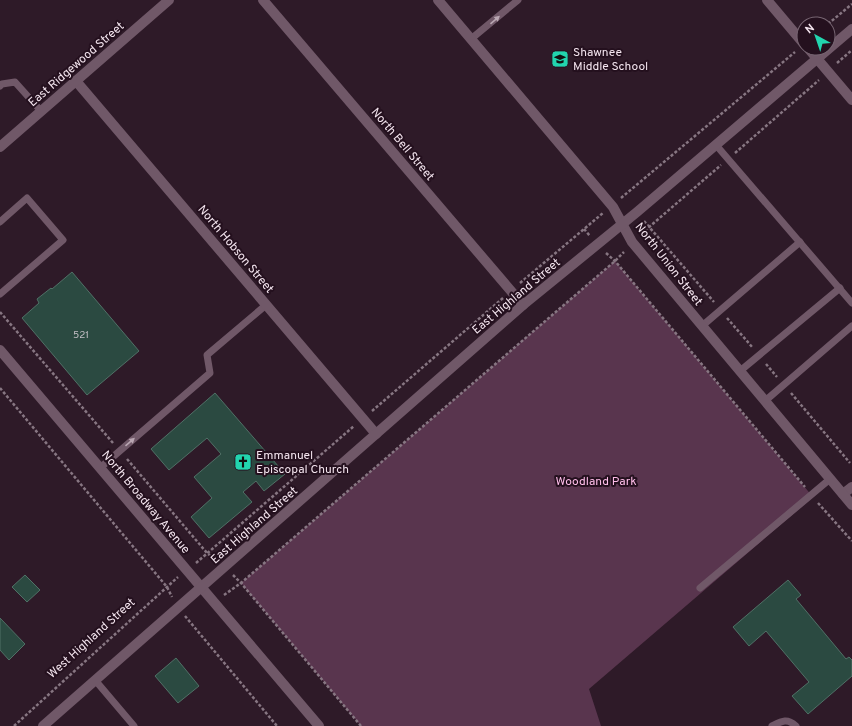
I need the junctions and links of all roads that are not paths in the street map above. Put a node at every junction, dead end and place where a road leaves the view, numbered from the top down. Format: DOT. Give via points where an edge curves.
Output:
graph roads {
  1 [pos="169,0"];
  2 [pos="263,0"];
  3 [pos="438,0"];
  4 [pos="518,0"];
  5 [pos="767,0"];
  6 [pos="852,29"];
  7 [pos="796,38"];
  8 [pos="471,39"];
  9 [pos="814,56"];
  10 [pos="817,59"];
  11 [pos="76,81"];
  12 [pos="0,86"];
  13 [pos="852,100"];
  14 [pos="41,111"];
  15 [pos="716,145"];
  16 [pos="0,147"];
  17 [pos="0,222"];
  18 [pos="622,224"];
  19 [pos="800,242"];
  20 [pos="840,288"];
  21 [pos="0,294"];
  22 [pos="852,303"];
  23 [pos="266,305"];
  24 [pos="523,305"];
  25 [pos="702,326"];
  26 [pos="852,326"];
  27 [pos="0,350"];
  28 [pos="740,371"];
  29 [pos="765,401"];
  30 [pos="376,434"];
  31 [pos="100,468"];
  32 [pos="830,479"];
  33 [pos="852,487"];
  34 [pos="843,494"];
  35 [pos="852,504"];
  36 [pos="201,588"];
  37 [pos="700,588"];
  38 [pos="95,680"];
  39 [pos="43,726"];
  40 [pos="134,726"];
  41 [pos="319,726"];
  42 [pos="772,726"];
  43 [pos="796,726"];
  1 -- 11 [label="street, East Ridgewood Street"];
  2 -- 24 [label="street, North Bell Street"];
  3 -- 8 [label="street, North Union Street"];
  8 -- 4 [label="lane, one-way"];
  5 -- 7 [label="street"];
  6 -- 10 [label="street, East Highland Street"];
  8 -- 18 [label="street, North Union Street" via="613,207"];
  9 -- 10 [label="street"];
  10 -- 13 [label="street"];
  10 -- 15 [label="street, East Highland Street"];
  11 -- 14 [label="street, East Ridgewood Street"];
  11 -- 23 [label="street, North Hobson Street"];
  12 -- 14 [label="lane" via="16,82"];
  14 -- 16 [label="street, East Ridgewood Street"];
  15 -- 18 [label="street, East Highland Street"];
  15 -- 19 [label="lane"];
  17 -- 21 [label="lane" via="27,198 62,240"];
  18 -- 24 [label="street, East Highland Street"];
  18 -- 25 [label="street, North Union Street" via="632,242"];
  19 -- 20 [label="lane"];
  19 -- 25 [label="lane"];
  20 -- 22 [label="lane"];
  20 -- 28 [label="lane"];
  23 -- 30 [label="street, North Hobson Street"];
  31 -- 23 [label="lane, one-way" via="210,373 207,355"];
  24 -- 30 [label="street, East Highland Street"];
  25 -- 28 [label="street, North Union Street"];
  26 -- 29 [label="lane"];
  27 -- 31 [label="street, North Broadway Avenue"];
  28 -- 29 [label="street, North Union Street"];
  29 -- 32 [label="street, North Union Street"];
  30 -- 36 [label="street, East Highland Street"];
  31 -- 36 [label="street, North Broadway Avenue"];
  32 -- 34 [label="street, North Union Street"];
  32 -- 37 [label="lane"];
  33 -- 34 [label="street"];
  34 -- 35 [label="street, North Union Street"];
  36 -- 38 [label="street"];
  36 -- 41 [label="street, North Broadway Avenue"];
  38 -- 39 [label="street"];
  38 -- 40 [label="lane"];
  42 -- 43 [label="lane" via="782,720 790,721"];
}
